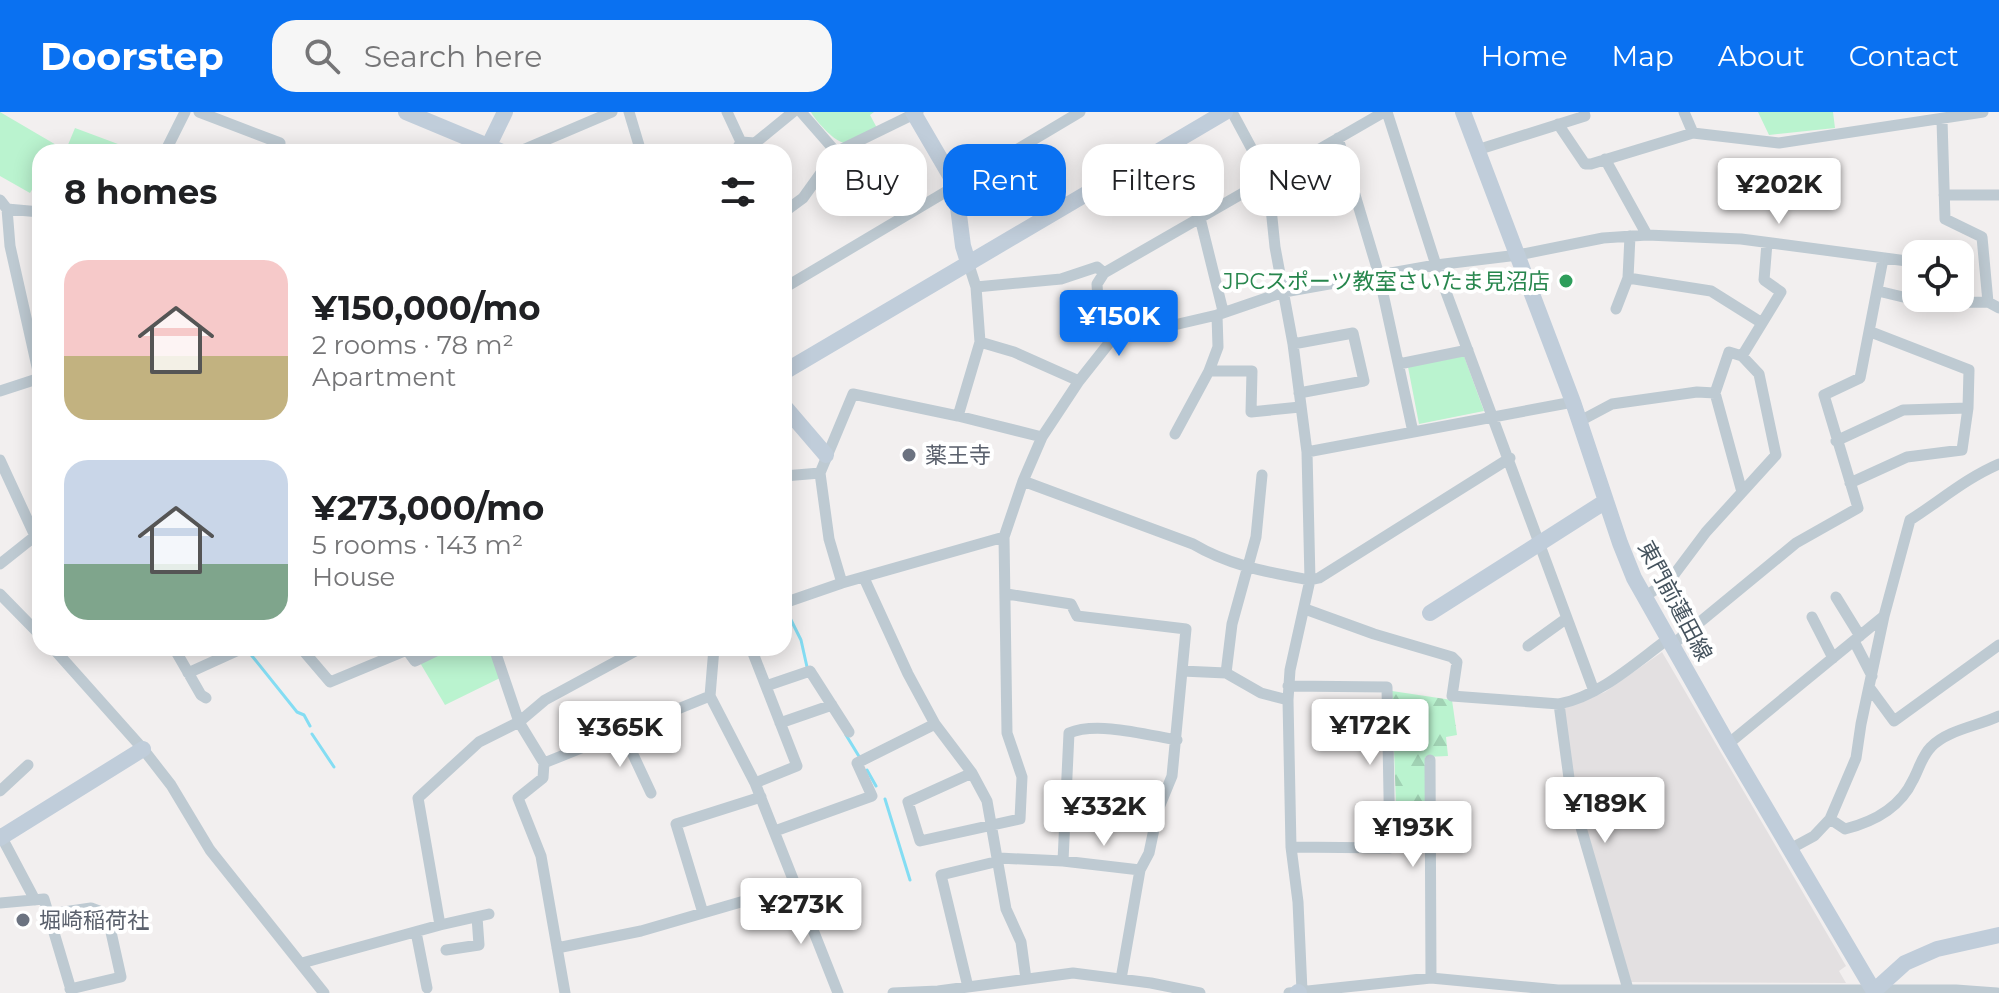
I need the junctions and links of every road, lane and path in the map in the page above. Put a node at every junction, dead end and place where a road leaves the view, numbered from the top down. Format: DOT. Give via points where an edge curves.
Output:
graph roads {
  1 [pos="185,112"];
  2 [pos="199,112"];
  3 [pos="406,112"];
  4 [pos="505,112"];
  5 [pos="612,112"];
  6 [pos="629,112"];
  7 [pos="727,112"];
  8 [pos="793,112"];
  9 [pos="801,112"];
  10 [pos="1080,112"];
  11 [pos="1225,112"];
  12 [pos="1232,112"];
  13 [pos="1385,112"];
  14 [pos="1463,112"];
  15 [pos="1584,112"];
  16 [pos="1684,112"];
  17 [pos="1890,112"];
  18 [pos="1983,112"];
  19 [pos="915,113"];
  20 [pos="1942,120"];
  21 [pos="1558,124"];
  22 [pos="1890,126"];
  23 [pos="1693,133"];
  24 [pos="1338,138"];
  25 [pos="858,142"];
  26 [pos="169,144"];
  27 [pos="280,144"];
  28 [pos="483,144"];
  29 [pos="496,144"];
  30 [pos="537,144"];
  31 [pos="639,144"];
  32 [pos="737,144"];
  33 [pos="751,144"];
  34 [pos="829,144"];
  35 [pos="854,144"];
  36 [pos="1024,144"];
  37 [pos="1249,144"];
  38 [pos="1328,144"];
  39 [pos="1477,150"];
  40 [pos="1605,159"];
  41 [pos="943,163"];
  42 [pos="816,180"];
  43 [pos="943,191"];
  44 [pos="1240,195"];
  45 [pos="1944,195"];
  46 [pos="1999,195"];
  47 [pos="4,205"];
  48 [pos="792,206"];
  49 [pos="32,210"];
  50 [pos="959,216"];
  51 [pos="1272,216"];
  52 [pos="1200,218"];
  53 [pos="1647,235"];
  54 [pos="1630,236"];
  55 [pos="1767,243"];
  56 [pos="5,249"];
  57 [pos="1518,255"];
  58 [pos="1883,259"];
  59 [pos="1902,261"];
  60 [pos="968,262"];
  61 [pos="1436,265"];
  62 [pos="1104,273"];
  63 [pos="1379,275"];
  64 [pos="1628,278"];
  65 [pos="1985,278"];
  66 [pos="1999,278"];
  67 [pos="792,283"];
  68 [pos="976,287"];
  69 [pos="1878,291"];
  70 [pos="1284,292"];
  71 [pos="1994,305"];
  72 [pos="1616,309"];
  73 [pos="1220,313"];
  74 [pos="1132,314"];
  75 [pos="1079,320"];
  76 [pos="1762,323"];
  77 [pos="1871,332"];
  78 [pos="1117,333"];
  79 [pos="980,342"];
  80 [pos="1293,344"];
  81 [pos="32,349"];
  82 [pos="1468,350"];
  83 [pos="1742,356"];
  84 [pos="1399,364"];
  85 [pos="792,367"];
  86 [pos="1209,371"];
  87 [pos="32,381"];
  88 [pos="1079,381"];
  89 [pos="0,391"];
  90 [pos="1299,393"];
  91 [pos="1715,393"];
  92 [pos="1573,402"];
  93 [pos="1300,407"];
  94 [pos="1968,408"];
  95 [pos="792,415"];
  96 [pos="958,416"];
  97 [pos="1493,417"];
  98 [pos="1580,421"];
  99 [pos="1413,432"];
  100 [pos="1175,434"];
  101 [pos="1042,437"];
  102 [pos="1836,441"];
  103 [pos="1307,452"];
  104 [pos="826,455"];
  105 [pos="1510,458"];
  106 [pos="0,460"];
  107 [pos="1999,464"];
  108 [pos="820,473"];
  109 [pos="792,475"];
  110 [pos="1262,475"];
  111 [pos="1023,481"];
  112 [pos="1850,483"];
  113 [pos="1742,492"];
  114 [pos="1606,501"];
  115 [pos="32,525"];
  116 [pos="1004,537"];
  117 [pos="32,541"];
  118 [pos="1540,544"];
  119 [pos="0,564"];
  120 [pos="1249,568"];
  121 [pos="864,578"];
  122 [pos="1310,580"];
  123 [pos="842,583"];
  124 [pos="0,594"];
  125 [pos="1007,594"];
  126 [pos="1644,597"];
  127 [pos="1836,597"];
  128 [pos="792,600"];
  129 [pos="1305,609"];
  130 [pos="1430,613"];
  131 [pos="1884,616"];
  132 [pos="1812,617"];
  133 [pos="1567,618"];
  134 [pos="32,627"];
  135 [pos="1857,638"];
  136 [pos="1670,642"];
  137 [pos="1999,645"];
  138 [pos="1528,646"];
  139 [pos="60,656"];
  140 [pos="178,656"];
  141 [pos="225,656"];
  142 [pos="308,656"];
  143 [pos="393,656"];
  144 [pos="497,656"];
  145 [pos="626,656"];
  146 [pos="713,656"];
  147 [pos="754,656"];
  148 [pos="1833,658"];
  149 [pos="1182,671"];
  150 [pos="188,673"];
  151 [pos="1226,673"];
  152 [pos="1871,681"];
  153 [pos="766,686"];
  154 [pos="1288,686"];
  155 [pos="1594,691"];
  156 [pos="710,696"];
  157 [pos="206,698"];
  158 [pos="1288,700"];
  159 [pos="1559,704"];
  160 [pos="832,705"];
  161 [pos="1999,716"];
  162 [pos="519,722"];
  163 [pos="780,723"];
  164 [pos="935,724"];
  165 [pos="622,731"];
  166 [pos="849,732"];
  167 [pos="1177,740"];
  168 [pos="1728,744"];
  169 [pos="143,749"];
  170 [pos="1430,760"];
  171 [pos="544,763"];
  172 [pos="28,765"];
  173 [pos="972,773"];
  174 [pos="755,783"];
  175 [pos="0,791"];
  176 [pos="651,793"];
  177 [pos="761,797"];
  178 [pos="1830,819"];
  179 [pos="992,825"];
  180 [pos="775,831"];
  181 [pos="0,836"];
  182 [pos="1291,847"];
  183 [pos="1790,849"];
  184 [pos="999,860"];
  185 [pos="1063,861"];
  186 [pos="1140,870"];
  187 [pos="796,886"];
  188 [pos="35,900"];
  189 [pos="0,903"];
  190 [pos="703,913"];
  191 [pos="50,914"];
  192 [pos="440,925"];
  193 [pos="416,932"];
  194 [pos="1999,935"];
  195 [pos="557,948"];
  196 [pos="446,950"];
  197 [pos="302,963"];
  198 [pos="1431,978"];
  199 [pos="1026,979"];
  200 [pos="1121,979"];
  201 [pos="968,987"];
  202 [pos="1407,987"];
  203 [pos="427,988"];
  204 [pos="1628,989"];
  205 [pos="71,991"];
  206 [pos="938,992"];
  207 [pos="1297,992"];
  208 [pos="1873,992"];
  209 [pos="324,993"];
  210 [pos="565,993"];
  211 [pos="838,993"];
  212 [pos="893,993"];
  213 [pos="1200,993"];
  214 [pos="1997,993"];
  1 -- 26 [label="street"];
  2 -- 27 [label="street"];
  3 -- 28 [label="street"];
  4 -- 29 [label="street"];
  5 -- 30 [label="street"];
  6 -- 31 [label="street"];
  7 -- 32 [label="street"];
  8 -- 33 [label="street"];
  9 -- 34 [label="street"];
  10 -- 36 [label="street"];
  11 -- 60 [label="street"];
  12 -- 37 [label="street"];
  13 -- 24 [label="street"];
  13 -- 61 [label="street"];
  14 -- 39 [label="street, 東門前蓮田線"];
  15 -- 21 [label="street" via="1585,116"];
  16 -- 23 [label="street"];
  17 -- 22 [label="street"];
  18 -- 20 [label="street"];
  19 -- 25 [label="street"];
  19 -- 41 [label="street"];
  20 -- 22 [label="street"];
  20 -- 45 [label="street"];
  21 -- 39 [label="street"];
  21 -- 40 [label="street" via="1585,164"];
  22 -- 23 [label="street" via="1779,143"];
  23 -- 40 [label="street"];
  24 -- 38 [label="street"];
  24 -- 63 [label="street"];
  25 -- 35 [label="street"];
  39 -- 57 [label="street, 東門前蓮田線"];
  40 -- 53 [label="street"];
  42 -- 48 [label="street"];
  43 -- 67 [label="street"];
  44 -- 52 [label="street"];
  45 -- 46 [label="street"];
  45 -- 65 [label="street" via="1945,219 1982,237"];
  47 -- 49 [label="street"];
  47 -- 56 [label="street"];
  50 -- 60 [label="street"];
  51 -- 70 [label="street"];
  52 -- 62 [label="street"];
  52 -- 73 [label="street"];
  53 -- 54 [label="street"];
  53 -- 55 [label="street"];
  54 -- 57 [label="street"];
  54 -- 64 [label="street"];
  55 -- 58 [label="street"];
  55 -- 76 [label="street" via="1764,280 1781,292"];
  56 -- 81 [label="street"];
  57 -- 61 [label="street"];
  57 -- 92 [label="street, 東門前蓮田線"];
  58 -- 59 [label="street"];
  58 -- 69 [label="street"];
  60 -- 68 [label="street"];
  60 -- 85 [label="street"];
  61 -- 63 [label="street"];
  61 -- 82 [label="street"];
  62 -- 68 [label="street" via="1097,267 1061,279"];
  62 -- 74 [label="street" via="1097,284 1098,300"];
  63 -- 70 [label="street"];
  63 -- 84 [label="street"];
  64 -- 72 [label="street"];
  64 -- 76 [label="street" via="1711,291"];
  65 -- 66 [label="street"];
  65 -- 71 [label="street"];
  68 -- 79 [label="street"];
  69 -- 71 [label="street" via="1928,303"];
  69 -- 77 [label="street"];
  70 -- 73 [label="street"];
  70 -- 80 [label="street"];
  73 -- 74 [label="street" via="1174,325"];
  73 -- 86 [label="street" via="1218,347"];
  74 -- 78 [label="street"];
  75 -- 78 [label="street"];
  76 -- 83 [label="street"];
  77 -- 94 [label="street" via="1969,370"];
  77 -- 102 [label="street" via="1860,378 1824,395"];
  78 -- 88 [label="street"];
  79 -- 88 [label="street"];
  79 -- 96 [label="street"];
  80 -- 90 [label="street"];
  80 -- 90 [label="street" via="1353,333 1364,381"];
  82 -- 84 [label="street"];
  82 -- 97 [label="street"];
  83 -- 91 [label="street" via="1729,352"];
  83 -- 113 [label="street" via="1759,374 1776,455"];
  84 -- 99 [label="street"];
  86 -- 93 [label="street" via="1252,371 1251,412"];
  86 -- 100 [label="street"];
  87 -- 89 [label="street"];
  88 -- 101 [label="street"];
  90 -- 93 [label="street"];
  91 -- 98 [label="street" via="1612,404"];
  91 -- 113 [label="street"];
  92 -- 97 [label="street"];
  92 -- 98 [label="street, 東門前蓮田線"];
  93 -- 103 [label="street"];
  94 -- 102 [label="street" via="1903,410"];
  94 -- 112 [label="street" via="1962,450 1907,457"];
  95 -- 104 [label="street"];
  96 -- 101 [label="street"];
  96 -- 104 [label="street" via="853,394"];
  97 -- 99 [label="street"];
  97 -- 105 [label="street"];
  98 -- 114 [label="street, 東門前蓮田線"];
  99 -- 103 [label="street"];
  101 -- 111 [label="street"];
  102 -- 112 [label="street"];
  103 -- 122 [label="street"];
  104 -- 108 [label="street"];
  105 -- 118 [label="street"];
  105 -- 122 [label="street"];
  106 -- 115 [label="street"];
  107 -- 131 [label="street" via="1963,481 1910,520"];
  108 -- 109 [label="street"];
  108 -- 123 [label="street" via="829,539"];
  110 -- 120 [label="street"];
  111 -- 116 [label="street"];
  111 -- 120 [label="street"];
  112 -- 136 [label="street" via="1858,508 1796,543"];
  113 -- 126 [label="street" via="1670,580"];
  114 -- 118 [label="street"];
  114 -- 126 [label="street, 東門前蓮田線"];
  116 -- 121 [label="street"];
  116 -- 125 [label="street"];
  117 -- 119 [label="street"];
  118 -- 130 [label="street"];
  118 -- 133 [label="street"];
  120 -- 122 [label="street"];
  120 -- 151 [label="street" via="1232,624"];
  121 -- 123 [label="street"];
  121 -- 164 [label="street"];
  122 -- 129 [label="street"];
  123 -- 128 [label="street"];
  124 -- 134 [label="street"];
  125 -- 149 [label="street" via="1071,604 1077,616 1186,629"];
  125 -- 179 [label="street" via="1007,733 1022,777 1020,819"];
  126 -- 136 [label="street, 東門前蓮田線"];
  127 -- 135 [label="street"];
  129 -- 154 [label="street"];
  129 -- 159 [label="street" via="1452,657 1457,662 1452,696"];
  131 -- 135 [label="street"];
  131 -- 152 [label="street"];
  132 -- 148 [label="street"];
  133 -- 138 [label="street"];
  133 -- 155 [label="street"];
  135 -- 148 [label="street"];
  135 -- 152 [label="street"];
  136 -- 155 [label="street"];
  136 -- 168 [label="street, 東門前蓮田線"];
  137 -- 152 [label="street" via="1894,721"];
  139 -- 169 [label="street"];
  140 -- 150 [label="street"];
  141 -- 150 [label="street"];
  142 -- 143 [label="street" via="330,682"];
  144 -- 162 [label="street"];
  145 -- 162 [label="street" via="545,700"];
  146 -- 156 [label="street"];
  147 -- 153 [label="street"];
  148 -- 168 [label="street"];
  149 -- 151 [label="street"];
  149 -- 167 [label="street"];
  150 -- 157 [label="street"];
  151 -- 158 [label="street" via="1261,693"];
  152 -- 178 [label="street" via="1856,758"];
  153 -- 160 [label="street" via="810,671"];
  153 -- 163 [label="street"];
  154 -- 158 [label="street"];
  154 -- 182 [label="street" via="1387,687 1390,848"];
  155 -- 159 [label="street"];
  156 -- 165 [label="street"];
  156 -- 174 [label="street"];
  158 -- 182 [label="street"];
  159 -- 204 [label="street" via="1571,793"];
  160 -- 163 [label="street"];
  160 -- 166 [label="street"];
  161 -- 178 [label="street" via="1932,745 1897,803 1869,823 1845,829"];
  162 -- 171 [label="street"];
  162 -- 192 [label="street" via="479,742 418,798"];
  163 -- 174 [label="street" via="797,766"];
  164 -- 173 [label="street"];
  164 -- 180 [label="street" via="857,763 872,796"];
  165 -- 171 [label="street"];
  165 -- 176 [label="street"];
  167 -- 185 [label="street" via="1080,728 1069,733"];
  167 -- 186 [label="street" via="1172,776"];
  168 -- 183 [label="street, 東門前蓮田線"];
  169 -- 181 [label="street"];
  169 -- 197 [label="street" via="210,850"];
  170 -- 198 [label="street"];
  171 -- 195 [label="street" via="543,778 518,798 541,856"];
  172 -- 175 [label="street"];
  173 -- 179 [label="street"];
  173 -- 179 [label="street" via="908,802 920,841"];
  174 -- 177 [label="street"];
  177 -- 180 [label="street"];
  177 -- 190 [label="street" via="676,824"];
  178 -- 183 [label="street"];
  179 -- 184 [label="street"];
  180 -- 187 [label="street"];
  181 -- 188 [label="street"];
  182 -- 207 [label="street" via="1298,902"];
  183 -- 208 [label="street, 東門前蓮田線"];
  184 -- 185 [label="street"];
  184 -- 199 [label="street" via="1006,909 1021,942"];
  184 -- 201 [label="street" via="941,875"];
  185 -- 186 [label="street"];
  186 -- 200 [label="street"];
  187 -- 190 [label="street"];
  187 -- 211 [label="street"];
  188 -- 189 [label="street"];
  188 -- 191 [label="street" via="44,899"];
  190 -- 195 [label="street"];
  191 -- 205 [label="street"];
  191 -- 205 [label="street" via="91,908 107,914 121,977"];
  192 -- 193 [label="street"];
  192 -- 196 [label="street" via="483,916 479,945"];
  193 -- 197 [label="street"];
  193 -- 203 [label="street"];
  194 -- 208 [label="street" via="1937,949 1905,963"];
  195 -- 210 [label="street"];
  197 -- 209 [label="street"];
  198 -- 202 [label="street"];
  198 -- 204 [label="street" via="1558,990"];
  199 -- 200 [label="street" via="1073,973"];
  199 -- 201 [label="street"];
  200 -- 213 [label="street"];
  201 -- 206 [label="street"];
  202 -- 207 [label="street"];
  204 -- 208 [label="street"];
  206 -- 212 [label="street"];
  208 -- 214 [label="street"];
}
